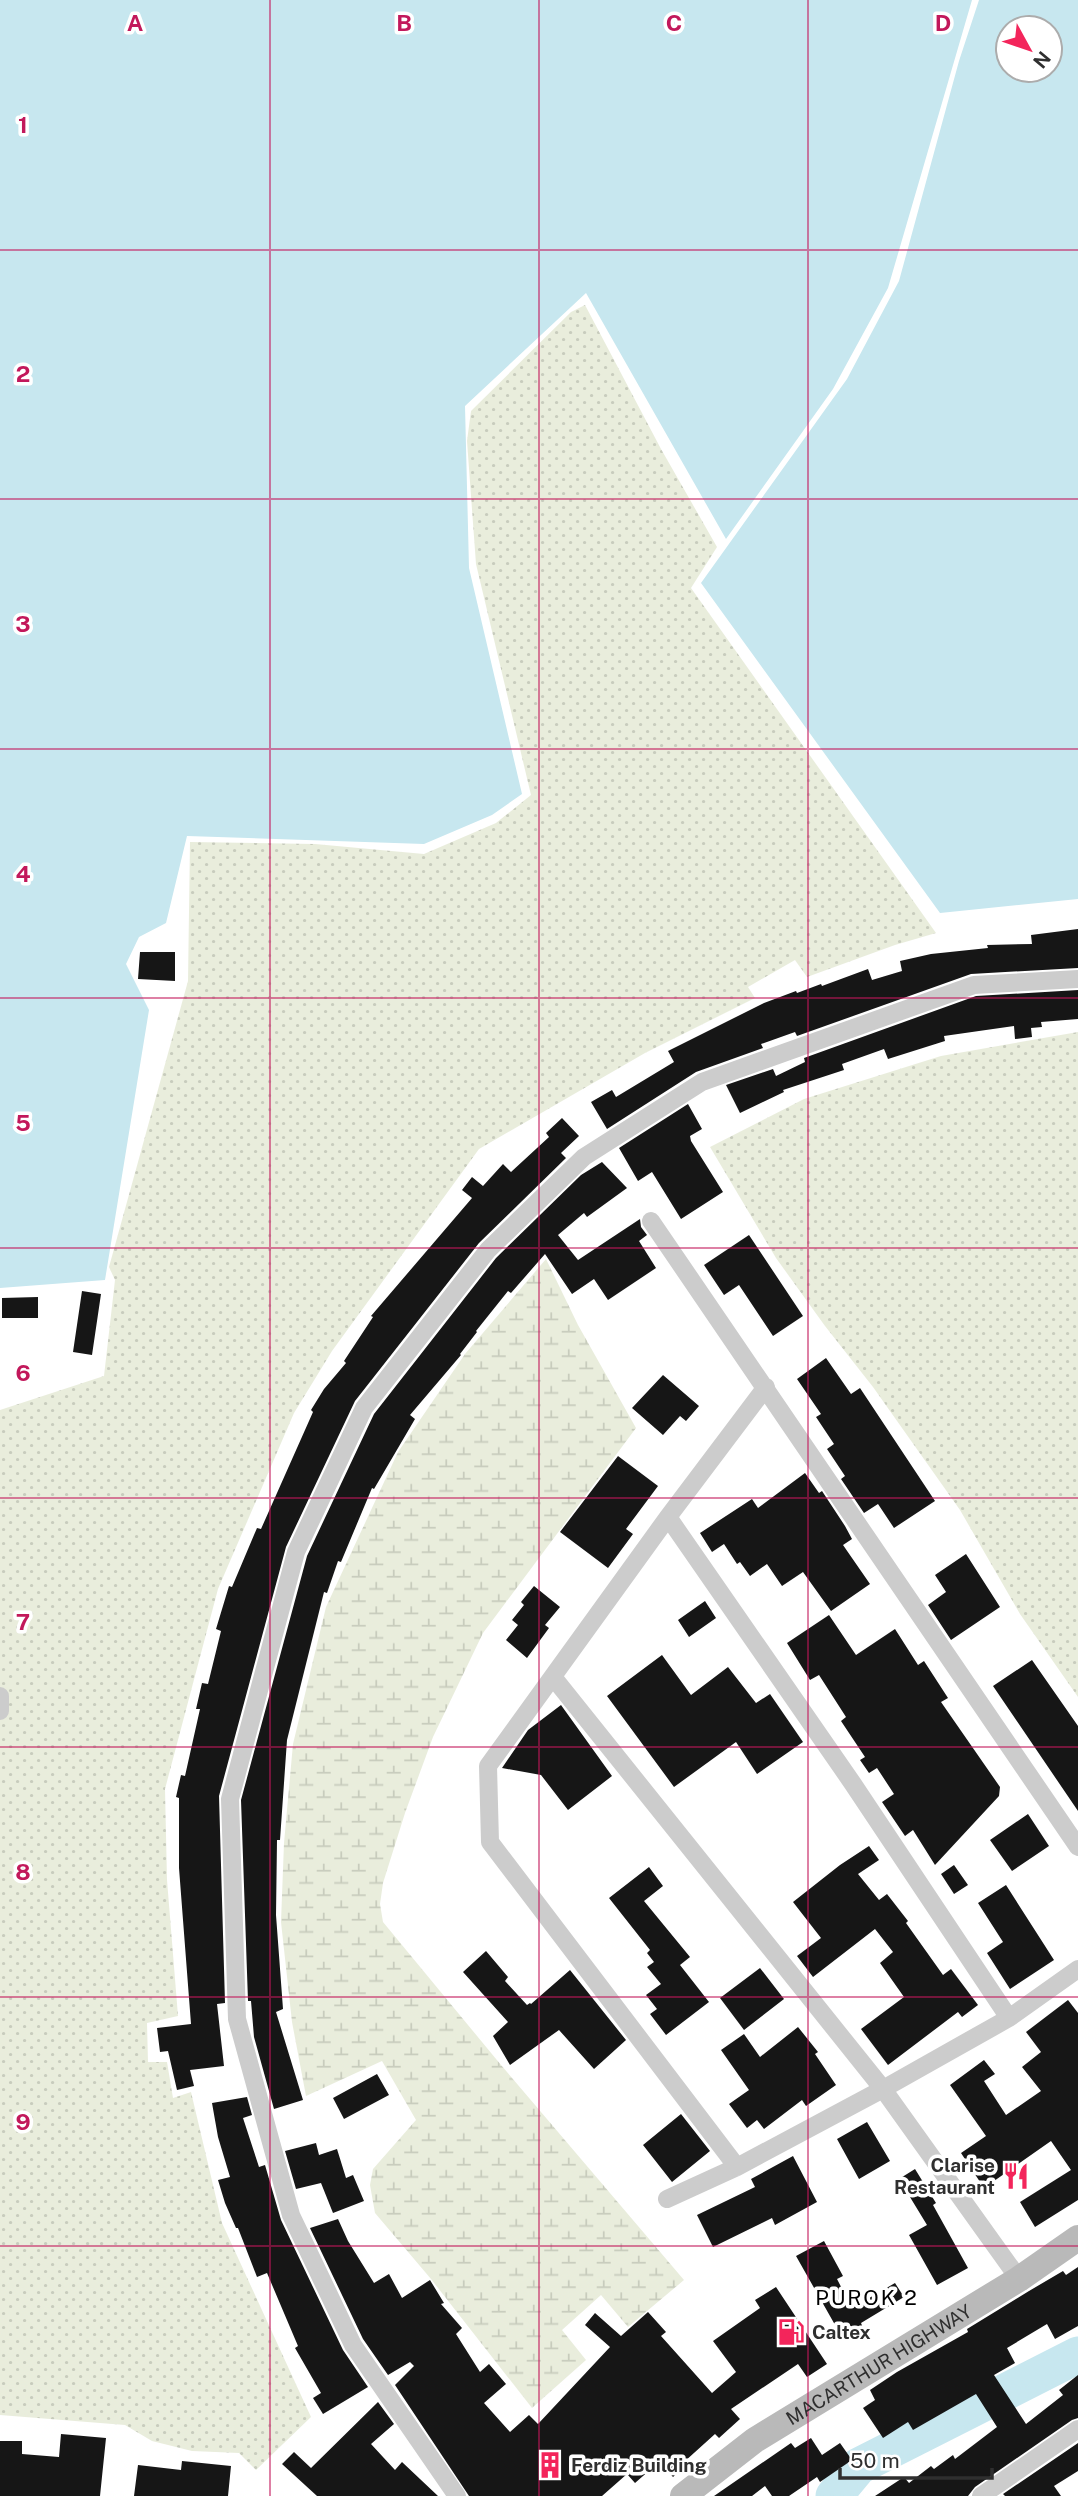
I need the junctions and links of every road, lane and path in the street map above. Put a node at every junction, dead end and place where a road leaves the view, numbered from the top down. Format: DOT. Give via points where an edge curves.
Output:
graph roads {
  1 [pos="1078,979"];
  2 [pos="651,1221"];
  3 [pos="766,1387"];
  4 [pos="668,1517"];
  5 [pos="553,1676"];
  6 [pos="0,1696"];
  7 [pos="0,1711"];
  8 [pos="1078,1847"];
  9 [pos="1078,1969"];
  10 [pos="1009,2018"];
  11 [pos="883,2089"];
  12 [pos="737,2168"];
  13 [pos="667,2199"];
  14 [pos="1078,2238"];
  15 [pos="1019,2279"];
  16 [pos="1078,2429"];
  17 [pos="457,2496"];
  18 [pos="683,2496"];
  19 [pos="981,2496"];
  1 -- 17 [label="street" via="975,985 702,1082 584,1157 488,1250 364,1408 296,1552 230,1799 237,2019 291,2215 352,2344"];
  2 -- 3 [label="street"];
  3 -- 4 [label="street"];
  3 -- 8 [label="street"];
  4 -- 5 [label="street"];
  4 -- 10 [label="street"];
  5 -- 11 [label="street"];
  5 -- 12 [label="street" via="488,1766 490,1842"];
  6 -- 7 [label="street"];
  9 -- 10 [label="street"];
  10 -- 11 [label="street"];
  11 -- 12 [label="street"];
  11 -- 15 [label="street"];
  12 -- 13 [label="street"];
  14 -- 15 [label="main road, MACARTHUR HIGHWAY"];
  15 -- 18 [label="main road, MACARTHUR HIGHWAY" via="755,2440"];
  16 -- 19 [label="street"];
}
